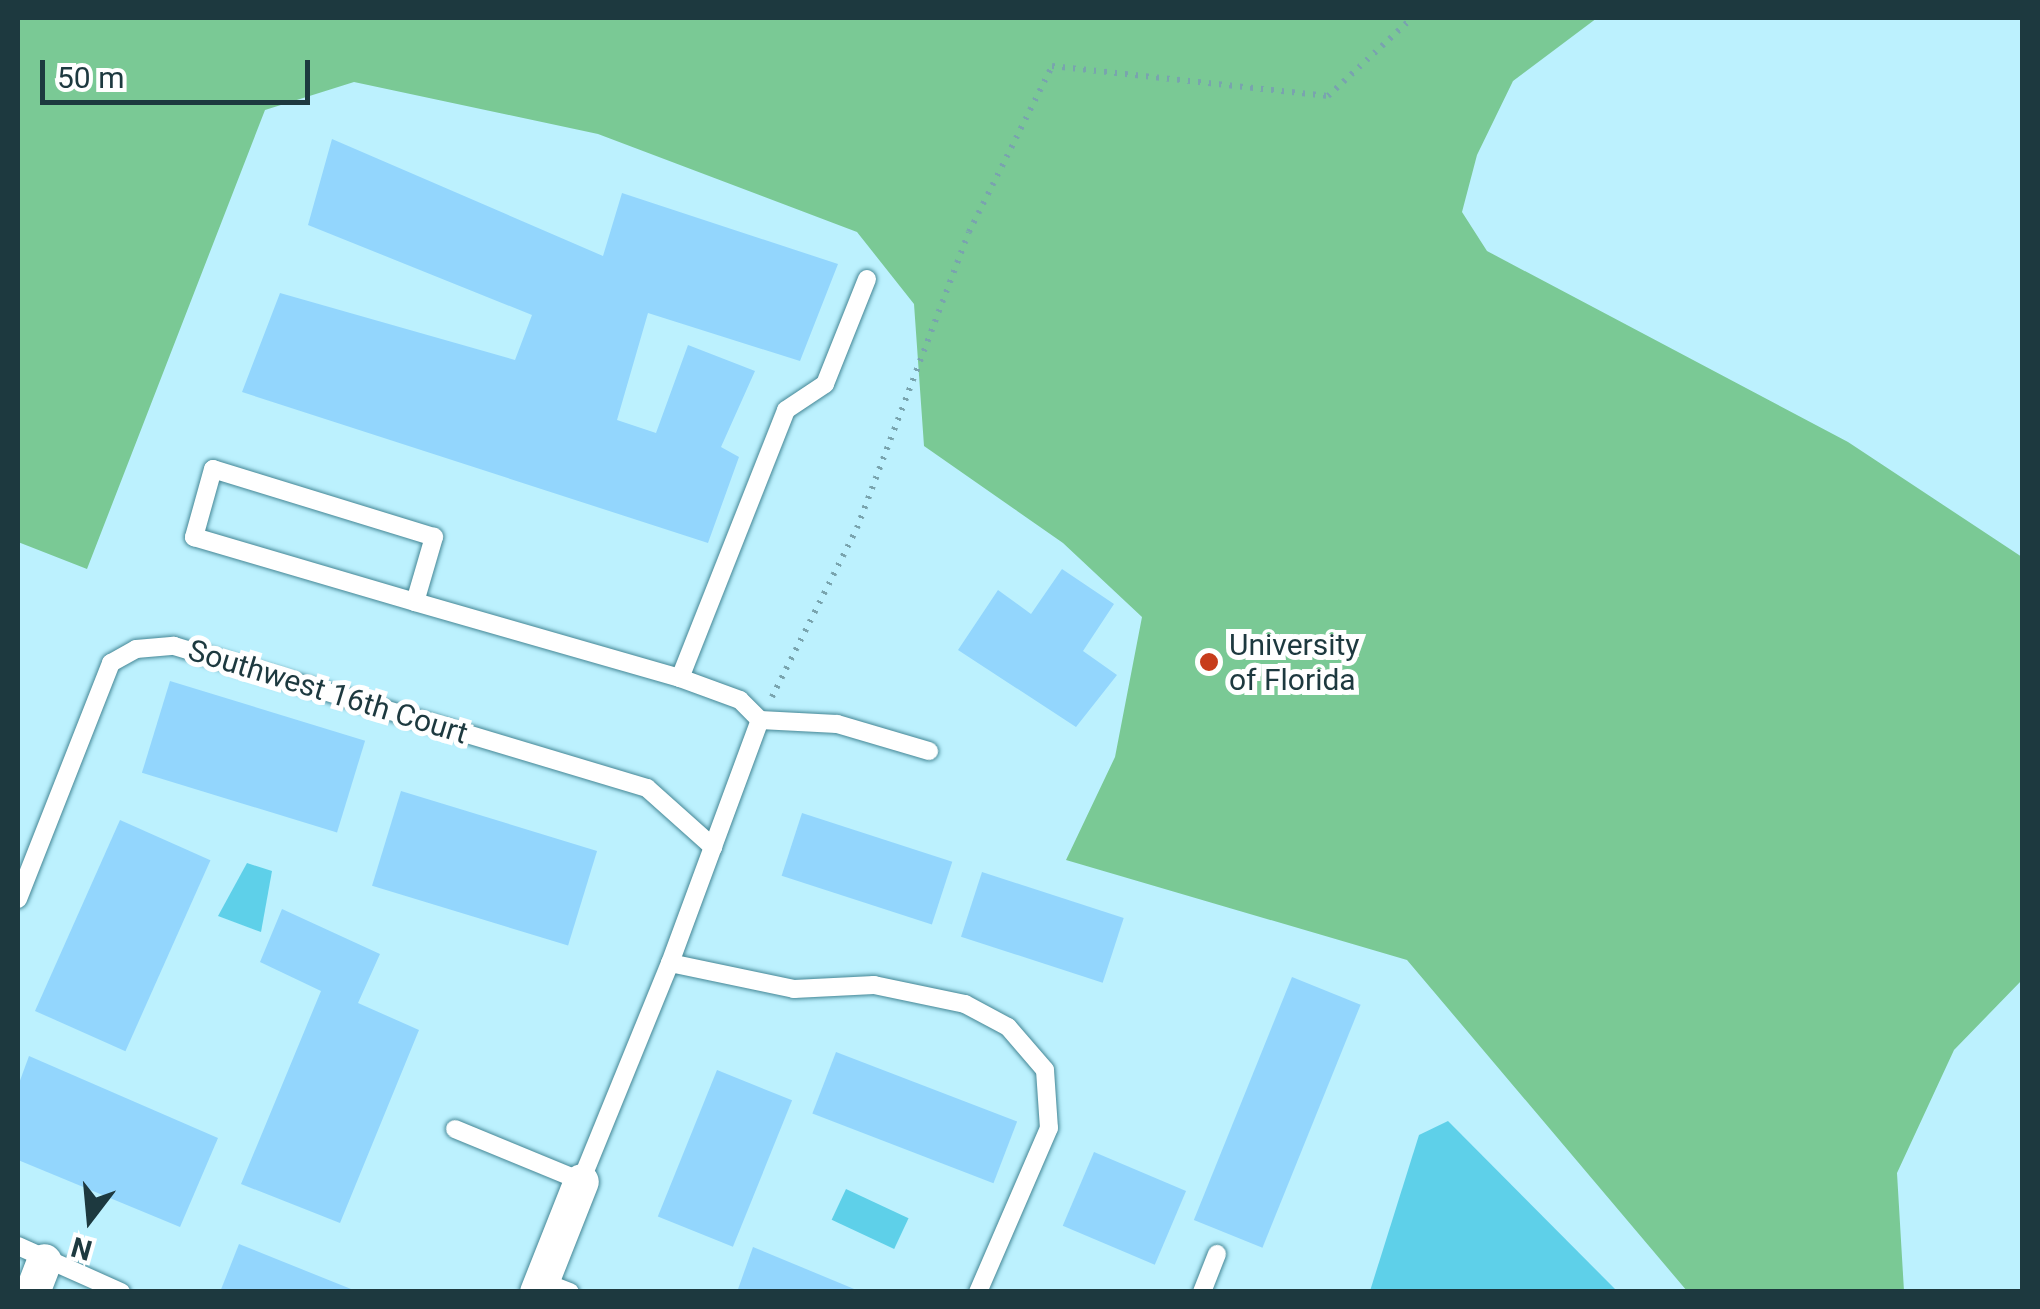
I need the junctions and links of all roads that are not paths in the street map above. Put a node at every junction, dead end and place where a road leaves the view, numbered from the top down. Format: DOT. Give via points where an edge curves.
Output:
graph roads {
  1 [pos="867,279"];
  2 [pos="415,602"];
  3 [pos="680,678"];
  4 [pos="760,720"];
  5 [pos="929,751"];
  6 [pos="713,847"];
  7 [pos="18,899"];
  8 [pos="670,963"];
  9 [pos="455,1129"];
  10 [pos="581,1180"];
  11 [pos="1218,1254"];
  12 [pos="31,1266"];
  13 [pos="549,1288"];
  14 [pos="121,1292"];
  15 [pos="978,1292"];
  16 [pos="1202,1292"];
  1 -- 3 [label="lane" via="825,384 786,410"];
  2 -- 2 [label="lane" via="434,537 213,469 194,538"];
  2 -- 3 [label="lane"];
  3 -- 4 [label="lane" via="740,700"];
  4 -- 5 [label="lane" via="837,724"];
  4 -- 6 [label="lane"];
  6 -- 7 [label="lane, Southwest 16th Court" via="647,788 174,646 136,649 111,663"];
  6 -- 8 [label="lane"];
  8 -- 10 [label="lane"];
  8 -- 15 [label="lane" via="794,990 874,985 965,1004 1008,1027 1045,1070 1049,1128"];
  9 -- 10 [label="lane"];
  10 -- 13 [label="street"];
  11 -- 16 [label="lane"];
  12 -- 14 [label="lane"];
}
